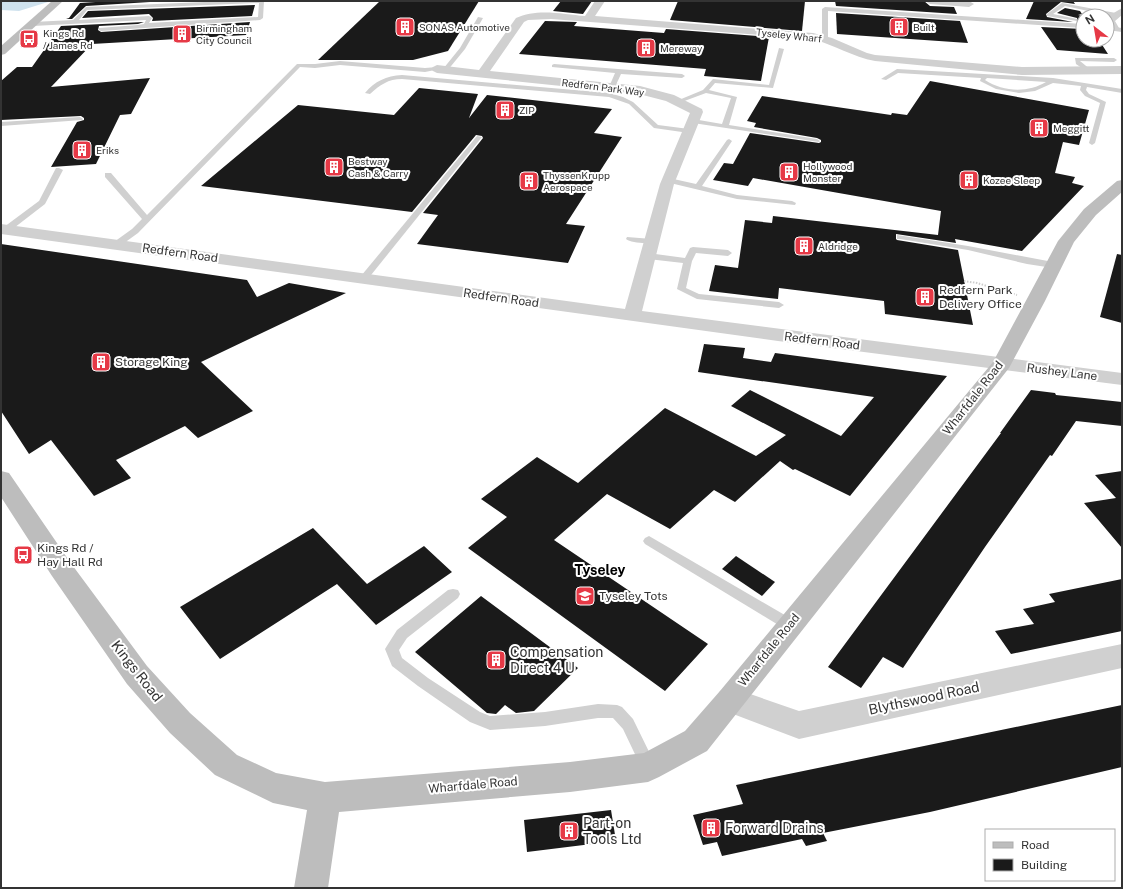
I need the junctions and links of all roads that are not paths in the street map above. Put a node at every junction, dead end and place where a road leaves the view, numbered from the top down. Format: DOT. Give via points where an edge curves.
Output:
graph roads {
  1 [pos="261,1"];
  2 [pos="600,1"];
  3 [pos="930,1"];
  4 [pos="57,2"];
  5 [pos="969,4"];
  6 [pos="1088,8"];
  7 [pos="480,18"];
  8 [pos="588,19"];
  9 [pos="1075,20"];
  10 [pos="74,22"];
  11 [pos="33,24"];
  12 [pos="146,25"];
  13 [pos="1075,25"];
  14 [pos="101,29"];
  15 [pos="825,39"];
  16 [pos="12,43"];
  17 [pos="1,44"];
  18 [pos="781,49"];
  19 [pos="1,52"];
  20 [pos="1114,60"];
  21 [pos="554,66"];
  22 [pos="441,70"];
  23 [pos="1122,70"];
  24 [pos="1089,71"];
  25 [pos="619,72"];
  26 [pos="482,74"];
  27 [pos="682,76"];
  28 [pos="985,76"];
  29 [pos="425,79"];
  30 [pos="884,79"];
  31 [pos="1053,80"];
  32 [pos="1084,85"];
  33 [pos="612,87"];
  34 [pos="705,91"];
  35 [pos="1122,91"];
  36 [pos="368,93"];
  37 [pos="677,102"];
  38 [pos="80,119"];
  39 [pos="1,124"];
  40 [pos="691,126"];
  41 [pos="725,126"];
  42 [pos="479,137"];
  43 [pos="729,141"];
  44 [pos="817,141"];
  45 [pos="1092,143"];
  46 [pos="59,170"];
  47 [pos="108,175"];
  48 [pos="669,180"];
  49 [pos="1122,184"];
  50 [pos="698,187"];
  51 [pos="792,203"];
  52 [pos="146,219"];
  53 [pos="4,229"];
  54 [pos="900,237"];
  55 [pos="630,238"];
  56 [pos="652,241"];
  57 [pos="117,244"];
  58 [pos="728,253"];
  59 [pos="648,256"];
  60 [pos="688,261"];
  61 [pos="1053,265"];
  62 [pos="364,278"];
  63 [pos="779,305"];
  64 [pos="632,315"];
  65 [pos="1002,364"];
  66 [pos="1122,379"];
  67 [pos="1,479"];
  68 [pos="649,541"];
  69 [pos="453,594"];
  70 [pos="790,625"];
  71 [pos="1122,656"];
  72 [pos="730,700"];
  73 [pos="648,767"];
  74 [pos="325,798"];
  75 [pos="311,888"];
  1 -- 10 [label="lane" via="86,9"];
  1 -- 12 [label="lane" via="260,18"];
  2 -- 8 [label="street"];
  3 -- 5 [label="street"];
  4 -- 11 [label="main road"];
  6 -- 9 [label="lane" via="1064,4 1049,15"];
  7 -- 22 [label="lane" via="462,49"];
  8 -- 15 [label="street, Tyseley Wharf"];
  8 -- 26 [label="street, Tyseley Wharf" via="536,16 520,20"];
  10 -- 11 [label="lane"];
  10 -- 12 [label="lane" via="149,18"];
  11 -- 16 [label="main road"];
  12 -- 14 [label="lane"];
  13 -- 15 [label="lane" via="825,9"];
  15 -- 24 [label="street, Tyseley Wharf" via="875,58 1022,71"];
  16 -- 17 [label="street"];
  16 -- 19 [label="main road"];
  18 -- 34 [label="lane" via="771,87 713,81"];
  20 -- 24 [label="lane" via="1076,59"];
  21 -- 25 [label="lane"];
  22 -- 26 [label="street, Redfern Park Way"];
  22 -- 29 [label="lane"];
  22 -- 52 [label="lane" via="340,63 299,65"];
  23 -- 24 [label="street, Tyseley Wharf"];
  25 -- 27 [label="lane"];
  25 -- 33 [label="lane"];
  26 -- 33 [label="street, Redfern Park Way"];
  28 -- 30 [label="lane" via="897,71"];
  28 -- 31 [label="lane"];
  28 -- 31 [label="lane" via="982,80 987,84 1006,90 1029,91"];
  29 -- 36 [label="lane" via="391,77 383,79"];
  29 -- 40 [label="lane" via="609,95 631,103 656,127"];
  31 -- 32 [label="lane"];
  32 -- 35 [label="lane"];
  32 -- 45 [label="lane" via="1083,90 1087,95 1103,102"];
  33 -- 37 [label="street, Redfern Park Way" via="640,90"];
  34 -- 37 [label="lane"];
  34 -- 41 [label="lane" via="734,97"];
  37 -- 40 [label="street, Redfern Park Way" via="697,112"];
  38 -- 39 [label="lane"];
  40 -- 41 [label="lane"];
  40 -- 48 [label="street"];
  41 -- 44 [label="lane"];
  42 -- 62 [label="lane"];
  43 -- 50 [label="lane"];
  46 -- 53 [label="lane" via="38,207"];
  47 -- 52 [label="lane"];
  48 -- 50 [label="lane"];
  48 -- 56 [label="street"];
  49 -- 61 [label="main road, Wharfdale Road" via="1086,218 1066,242"];
  50 -- 51 [label="lane" via="737,197"];
  52 -- 57 [label="lane"];
  53 -- 57 [label="street, Redfern Road"];
  54 -- 61 [label="lane"];
  55 -- 56 [label="lane"];
  56 -- 59 [label="street"];
  57 -- 62 [label="street, Redfern Road"];
  58 -- 60 [label="lane" via="693,250"];
  59 -- 60 [label="lane"];
  59 -- 64 [label="street"];
  60 -- 63 [label="lane" via="681,289 698,296"];
  61 -- 65 [label="main road, Wharfdale Road"];
  62 -- 64 [label="street, Redfern Road"];
  64 -- 65 [label="street, Redfern Road"];
  65 -- 66 [label="street, Rushey Lane"];
  65 -- 70 [label="main road, Wharfdale Road"];
  67 -- 74 [label="main road, Kings Road" via="61,569 137,675 180,723 226,765 273,788"];
  68 -- 70 [label="lane"];
  69 -- 73 [label="lane" via="402,634 392,649 397,662 468,712 490,723 545,719 598,711 617,712 628,724"];
  70 -- 72 [label="main road, Wharfdale Road"];
  71 -- 72 [label="street, Blythswood Road" via="799,725"];
  72 -- 73 [label="main road, Wharfdale Road" via="696,741"];
  73 -- 74 [label="main road, Wharfdale Road" via="570,777"];
  74 -- 75 [label="main road"];
}
